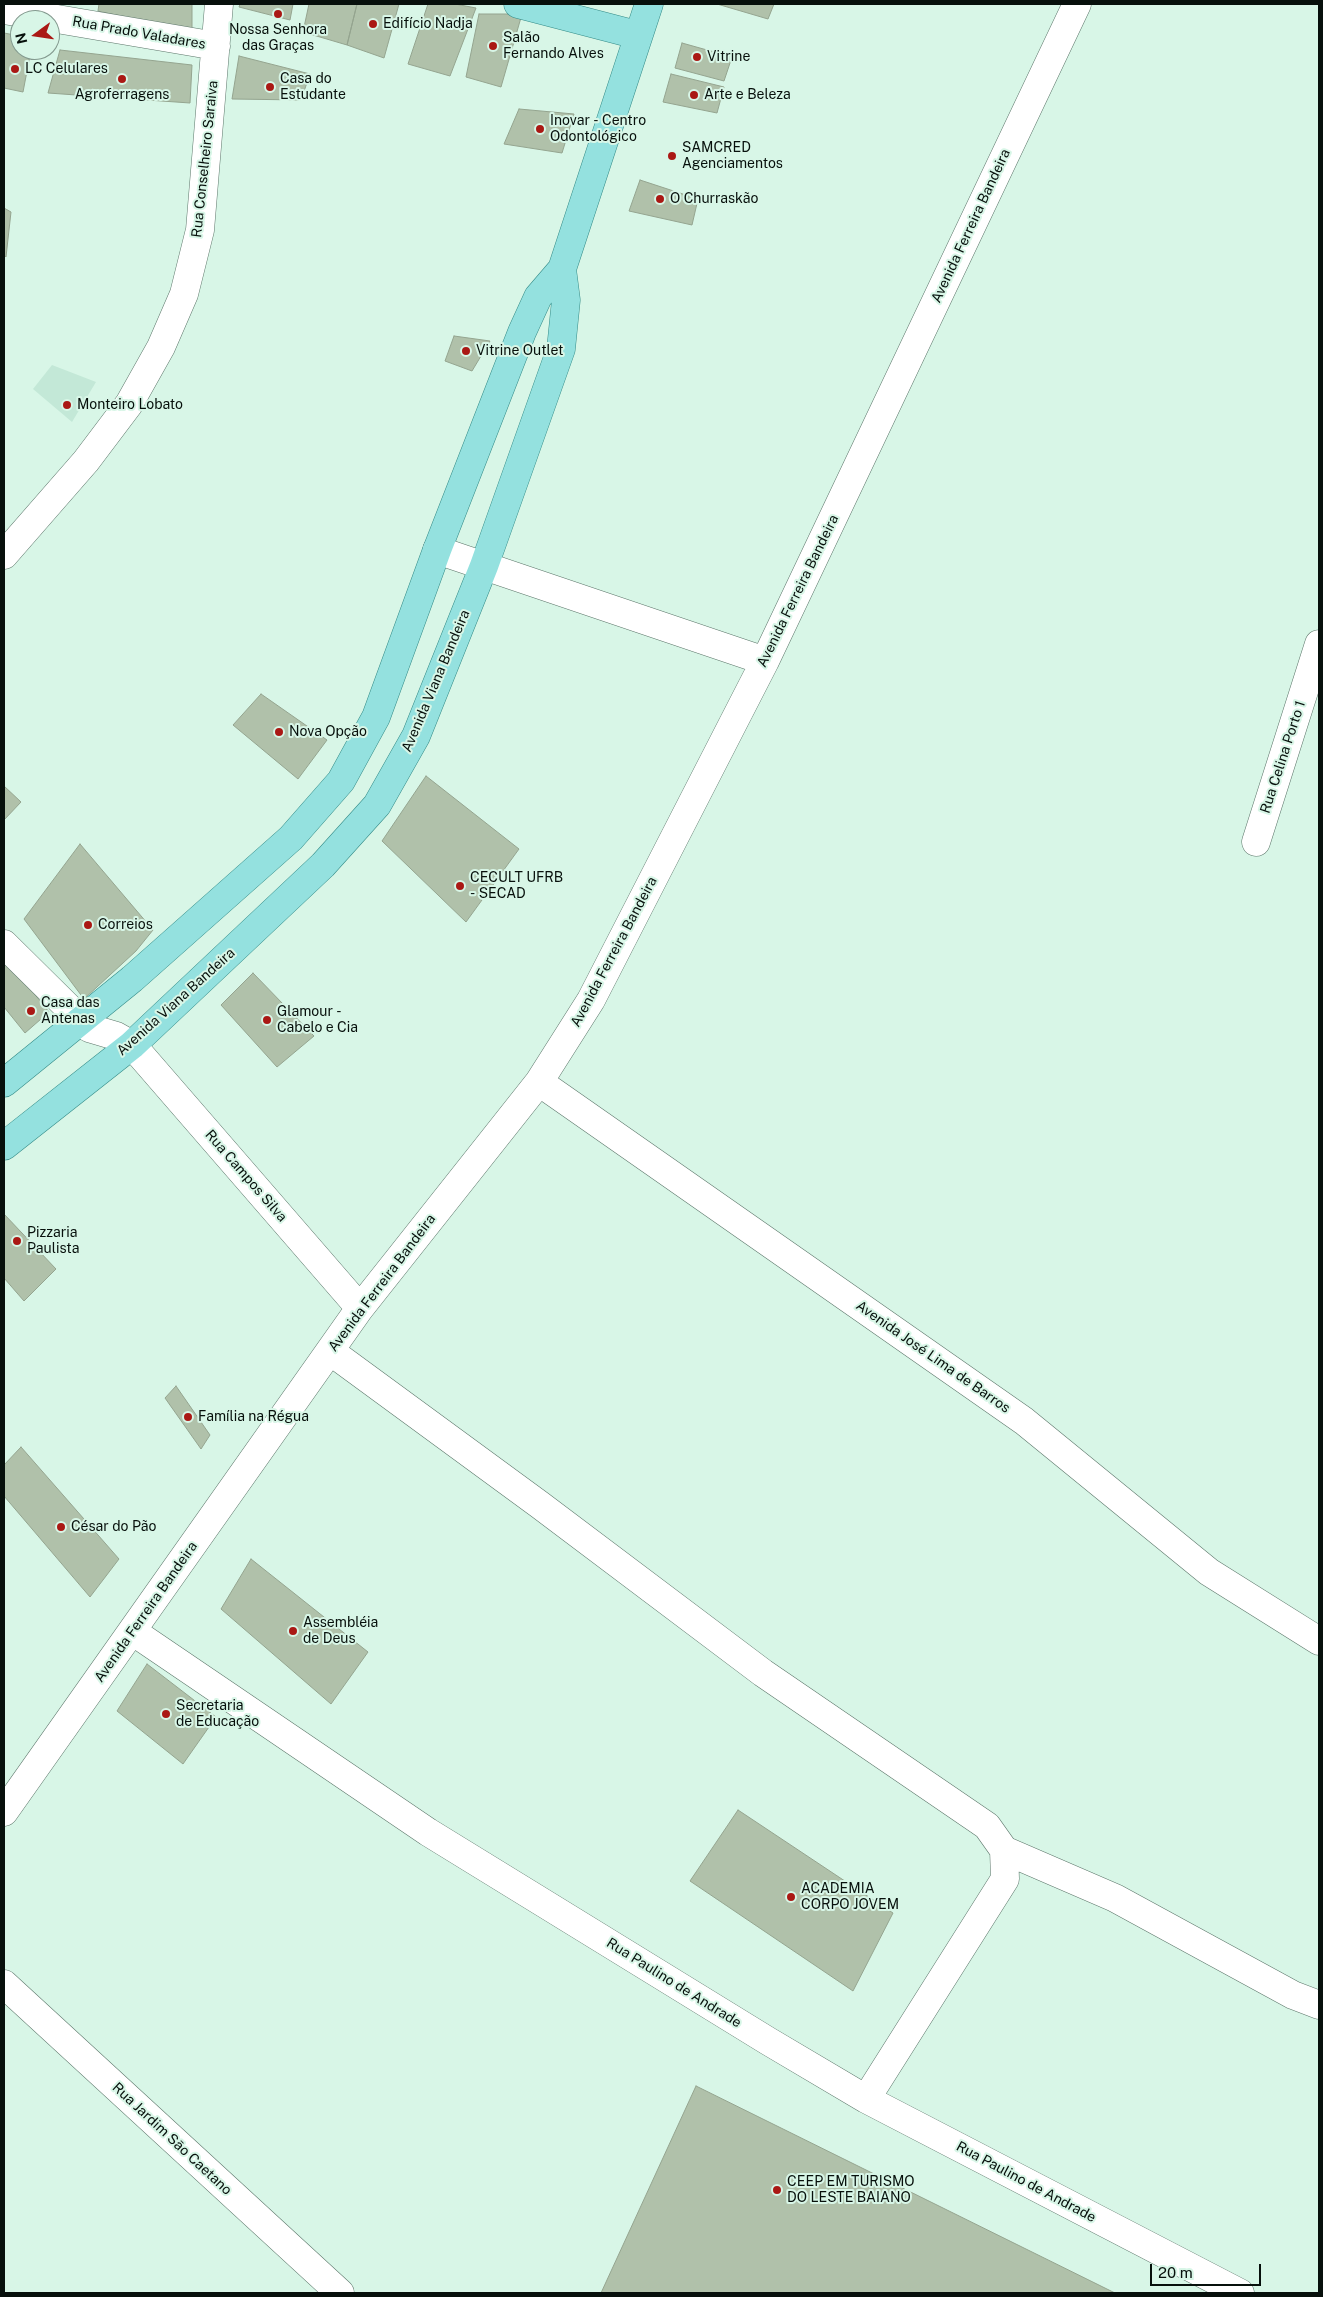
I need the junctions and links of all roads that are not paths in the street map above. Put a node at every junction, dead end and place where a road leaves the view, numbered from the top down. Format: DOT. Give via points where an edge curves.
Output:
graph roads {
  1 [pos="219,4"];
  2 [pos="518,4"];
  3 [pos="649,4"];
  4 [pos="1077,4"];
  5 [pos="4,10"];
  6 [pos="637,35"];
  7 [pos="216,46"];
  8 [pos="562,269"];
  9 [pos="437,550"];
  10 [pos="4,555"];
  11 [pos="484,566"];
  12 [pos="1319,644"];
  13 [pos="765,661"];
  14 [pos="1256,842"];
  15 [pos="4,944"];
  16 [pos="80,1021"];
  17 [pos="132,1045"];
  18 [pos="4,1082"];
  19 [pos="540,1082"];
  20 [pos="4,1146"];
  21 [pos="360,1308"];
  22 [pos="330,1351"];
  23 [pos="132,1631"];
  24 [pos="1319,1641"];
  25 [pos="4,1812"];
  26 [pos="1004,1850"];
  27 [pos="4,1984"];
  28 [pos="1319,2005"];
  29 [pos="866,2098"];
  30 [pos="340,2293"];
  31 [pos="1240,2293"];
  1 -- 7 [label="street, Rua Conselheiro Saraiva"];
  2 -- 6 [label="main road"];
  3 -- 6 [label="main road, Avenida Viana Bandeira"];
  4 -- 13 [label="street, Avenida Ferreira Bandeira"];
  5 -- 7 [label="street, Rua Prado Valadares"];
  6 -- 8 [label="main road, Avenida Viana Bandeira"];
  7 -- 10 [label="street, Rua Conselheiro Saraiva" via="200,230 184,294 161,347 129,404 86,461"];
  8 -- 9 [label="main road, Avenida Viana Bandeira" via="538,297 522,332"];
  8 -- 11 [label="main road, Avenida Viana Bandeira" via="566,300 561,349"];
  9 -- 11 [label="street"];
  9 -- 16 [label="main road, Avenida Viana Bandeira" via="376,717 341,781 291,838"];
  11 -- 13 [label="street"];
  11 -- 17 [label="main road, Avenida Viana Bandeira" via="416,736 377,805 323,865"];
  12 -- 14 [label="street, Rua Celina Porto 1"];
  13 -- 19 [label="street, Avenida Ferreira Bandeira" via="591,1000"];
  15 -- 16 [label="street"];
  16 -- 17 [label="street" via="88,1028 116,1036"];
  16 -- 18 [label="main road, Avenida Viana Bandeira"];
  17 -- 20 [label="main road, Avenida Viana Bandeira"];
  17 -- 21 [label="street, Rua Campos Silva"];
  19 -- 21 [label="street, Avenida Ferreira Bandeira"];
  19 -- 24 [label="street, Avenida José Lima de Barros" via="1024,1421 1209,1572"];
  21 -- 22 [label="street, Avenida Ferreira Bandeira"];
  22 -- 23 [label="street, Avenida Ferreira Bandeira"];
  22 -- 26 [label="street" via="764,1673 987,1826"];
  23 -- 25 [label="street, Avenida Ferreira Bandeira"];
  23 -- 29 [label="street, Rua Paulino de Andrade" via="428,1832"];
  26 -- 28 [label="street" via="1115,1898 1293,1995"];
  26 -- 29 [label="street" via="1005,1878"];
  27 -- 30 [label="street, Rua Jardim São Caetano"];
  29 -- 31 [label="street, Rua Paulino de Andrade"];
}
